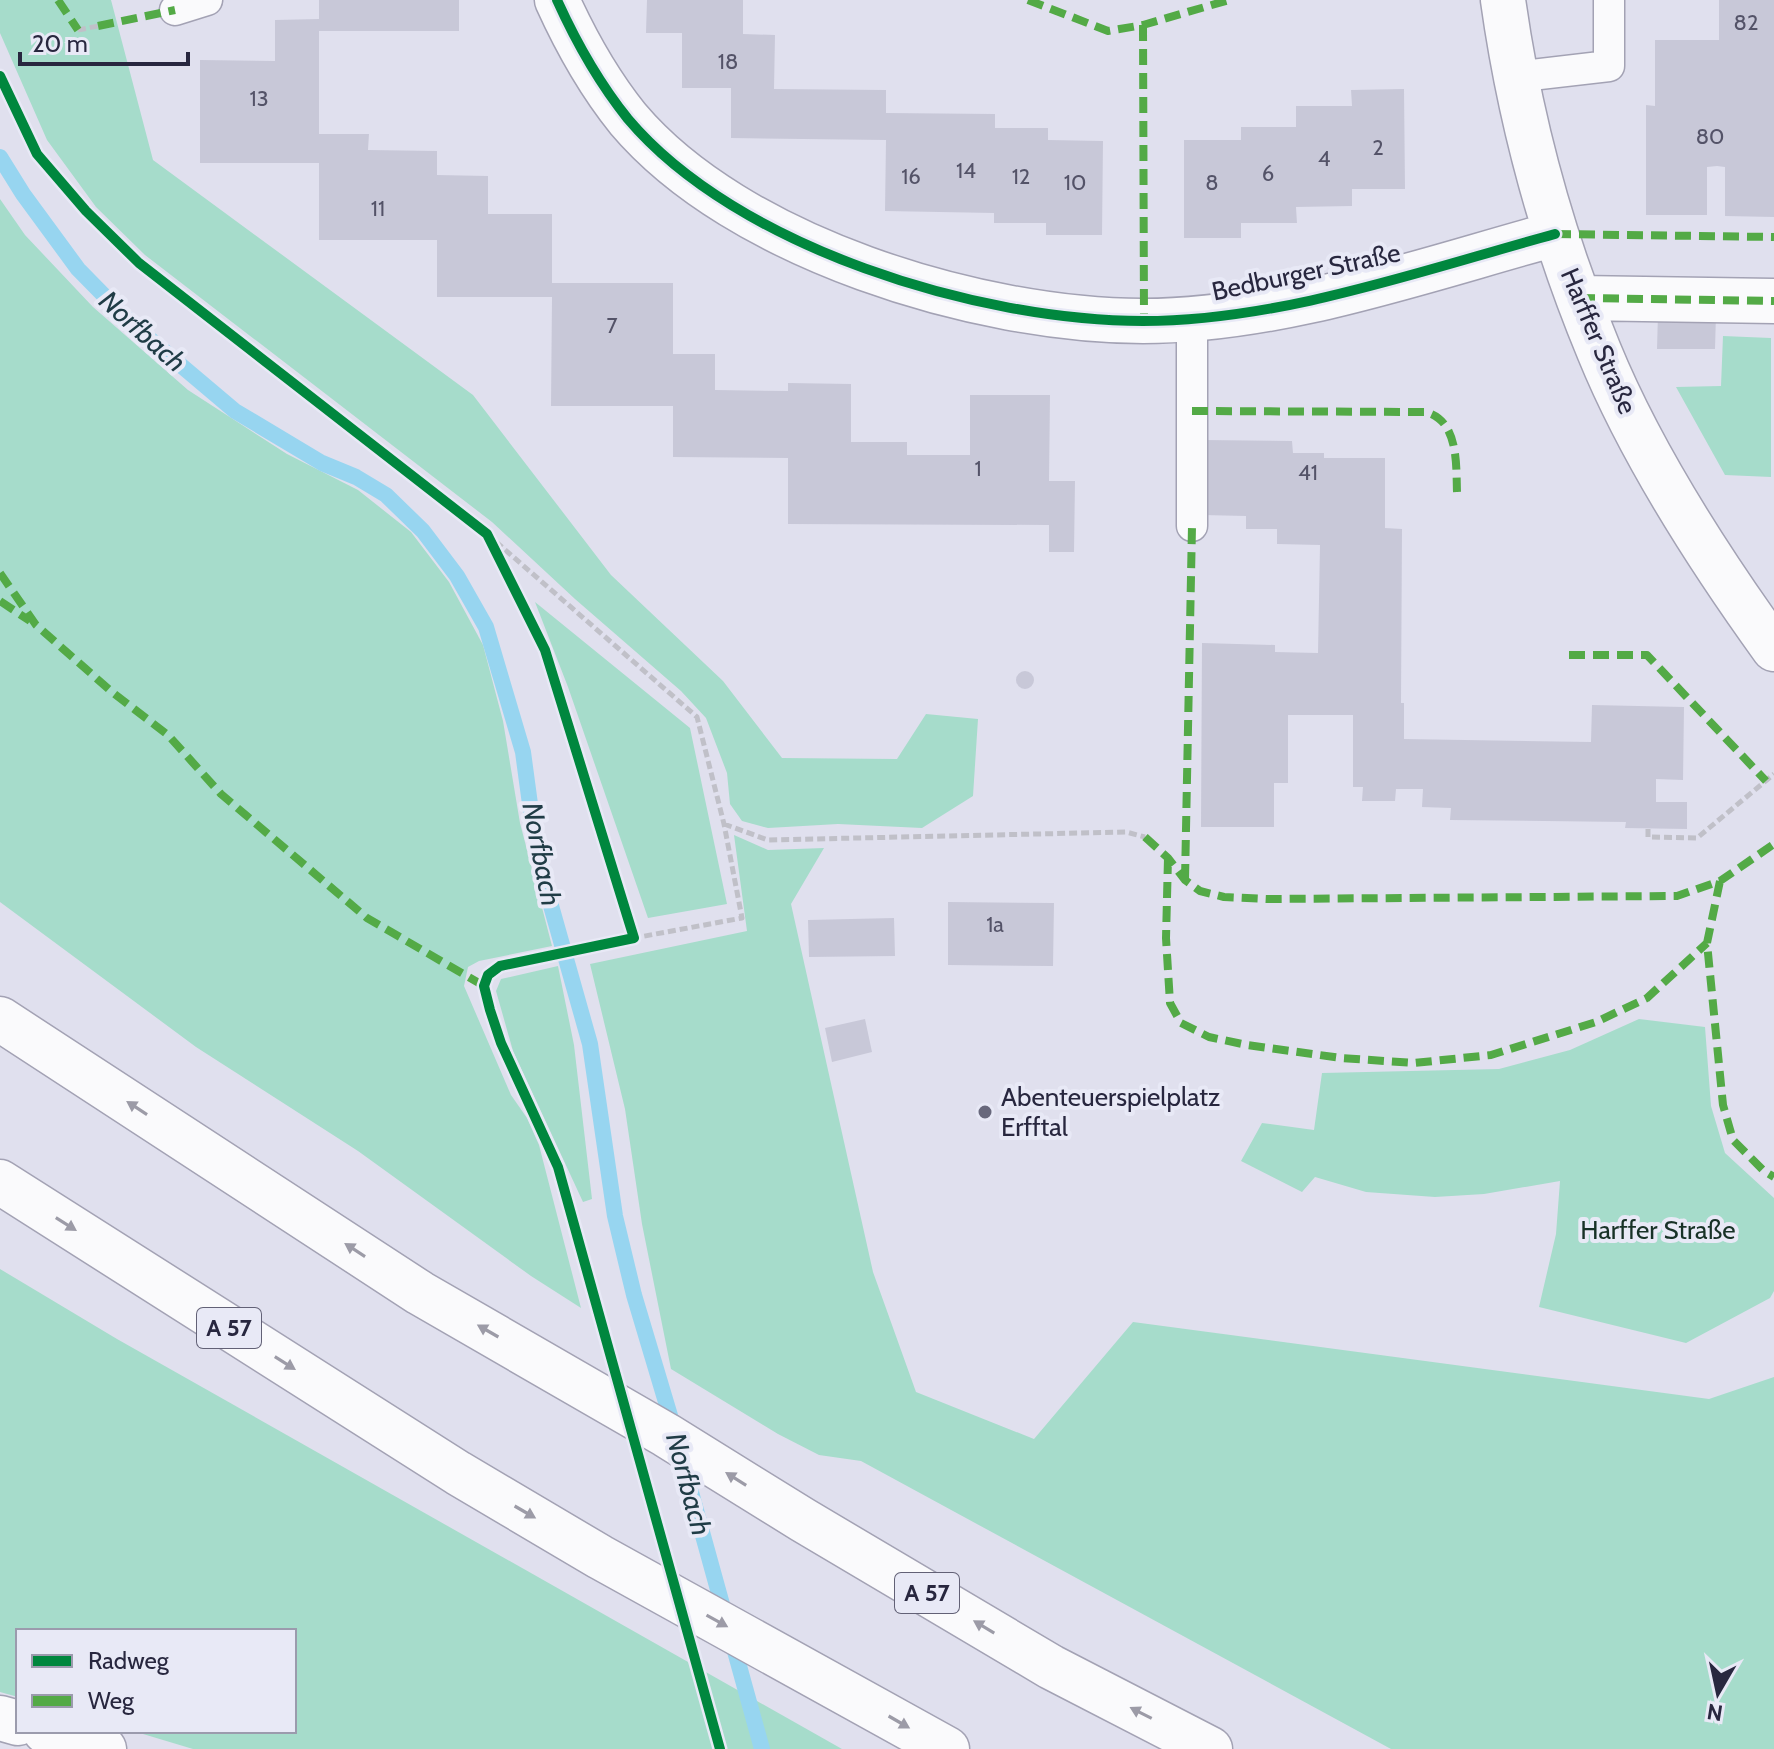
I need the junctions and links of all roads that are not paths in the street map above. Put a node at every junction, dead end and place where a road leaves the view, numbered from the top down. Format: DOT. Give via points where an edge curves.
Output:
graph roads {
  1 [pos="207,0"];
  2 [pos="557,0"];
  3 [pos="1503,0"];
  4 [pos="1609,0"];
  5 [pos="175,10"];
  6 [pos="1515,77"];
  7 [pos="1555,234"];
  8 [pos="1579,298"];
  9 [pos="1774,301"];
  10 [pos="1192,317"];
  11 [pos="1192,526"];
  12 [pos="1774,649"];
  13 [pos="0,1019"];
  14 [pos="0,1182"];
  15 [pos="52,1733"];
  16 [pos="104,1749"];
  17 [pos="947,1749"];
  18 [pos="1210,1749"];
  1 -- 5 [label="lane"];
  2 -- 10 [label="main road, Bedburger Straße" via="597,75 629,120 692,177 789,238 897,279 1003,307 1144,321"];
  3 -- 6 [label="main road, Harffer Straße"];
  4 -- 6 [label="lane" via="1609,66"];
  6 -- 7 [label="main road, Harffer Straße"];
  7 -- 8 [label="main road, Harffer Straße"];
  7 -- 10 [label="main road, Bedburger Straße" via="1326,295"];
  8 -- 9 [label="main road"];
  8 -- 12 [label="main road, Harffer Straße" via="1599,352 1664,478"];
  10 -- 11 [label="lane"];
  18 -- 13 [label="main road, A 57, one-way" via="1051,1667 420,1293"];
  14 -- 17 [label="main road, A 57, one-way" via="458,1473"];
  15 -- 16 [label="main road"];
}
